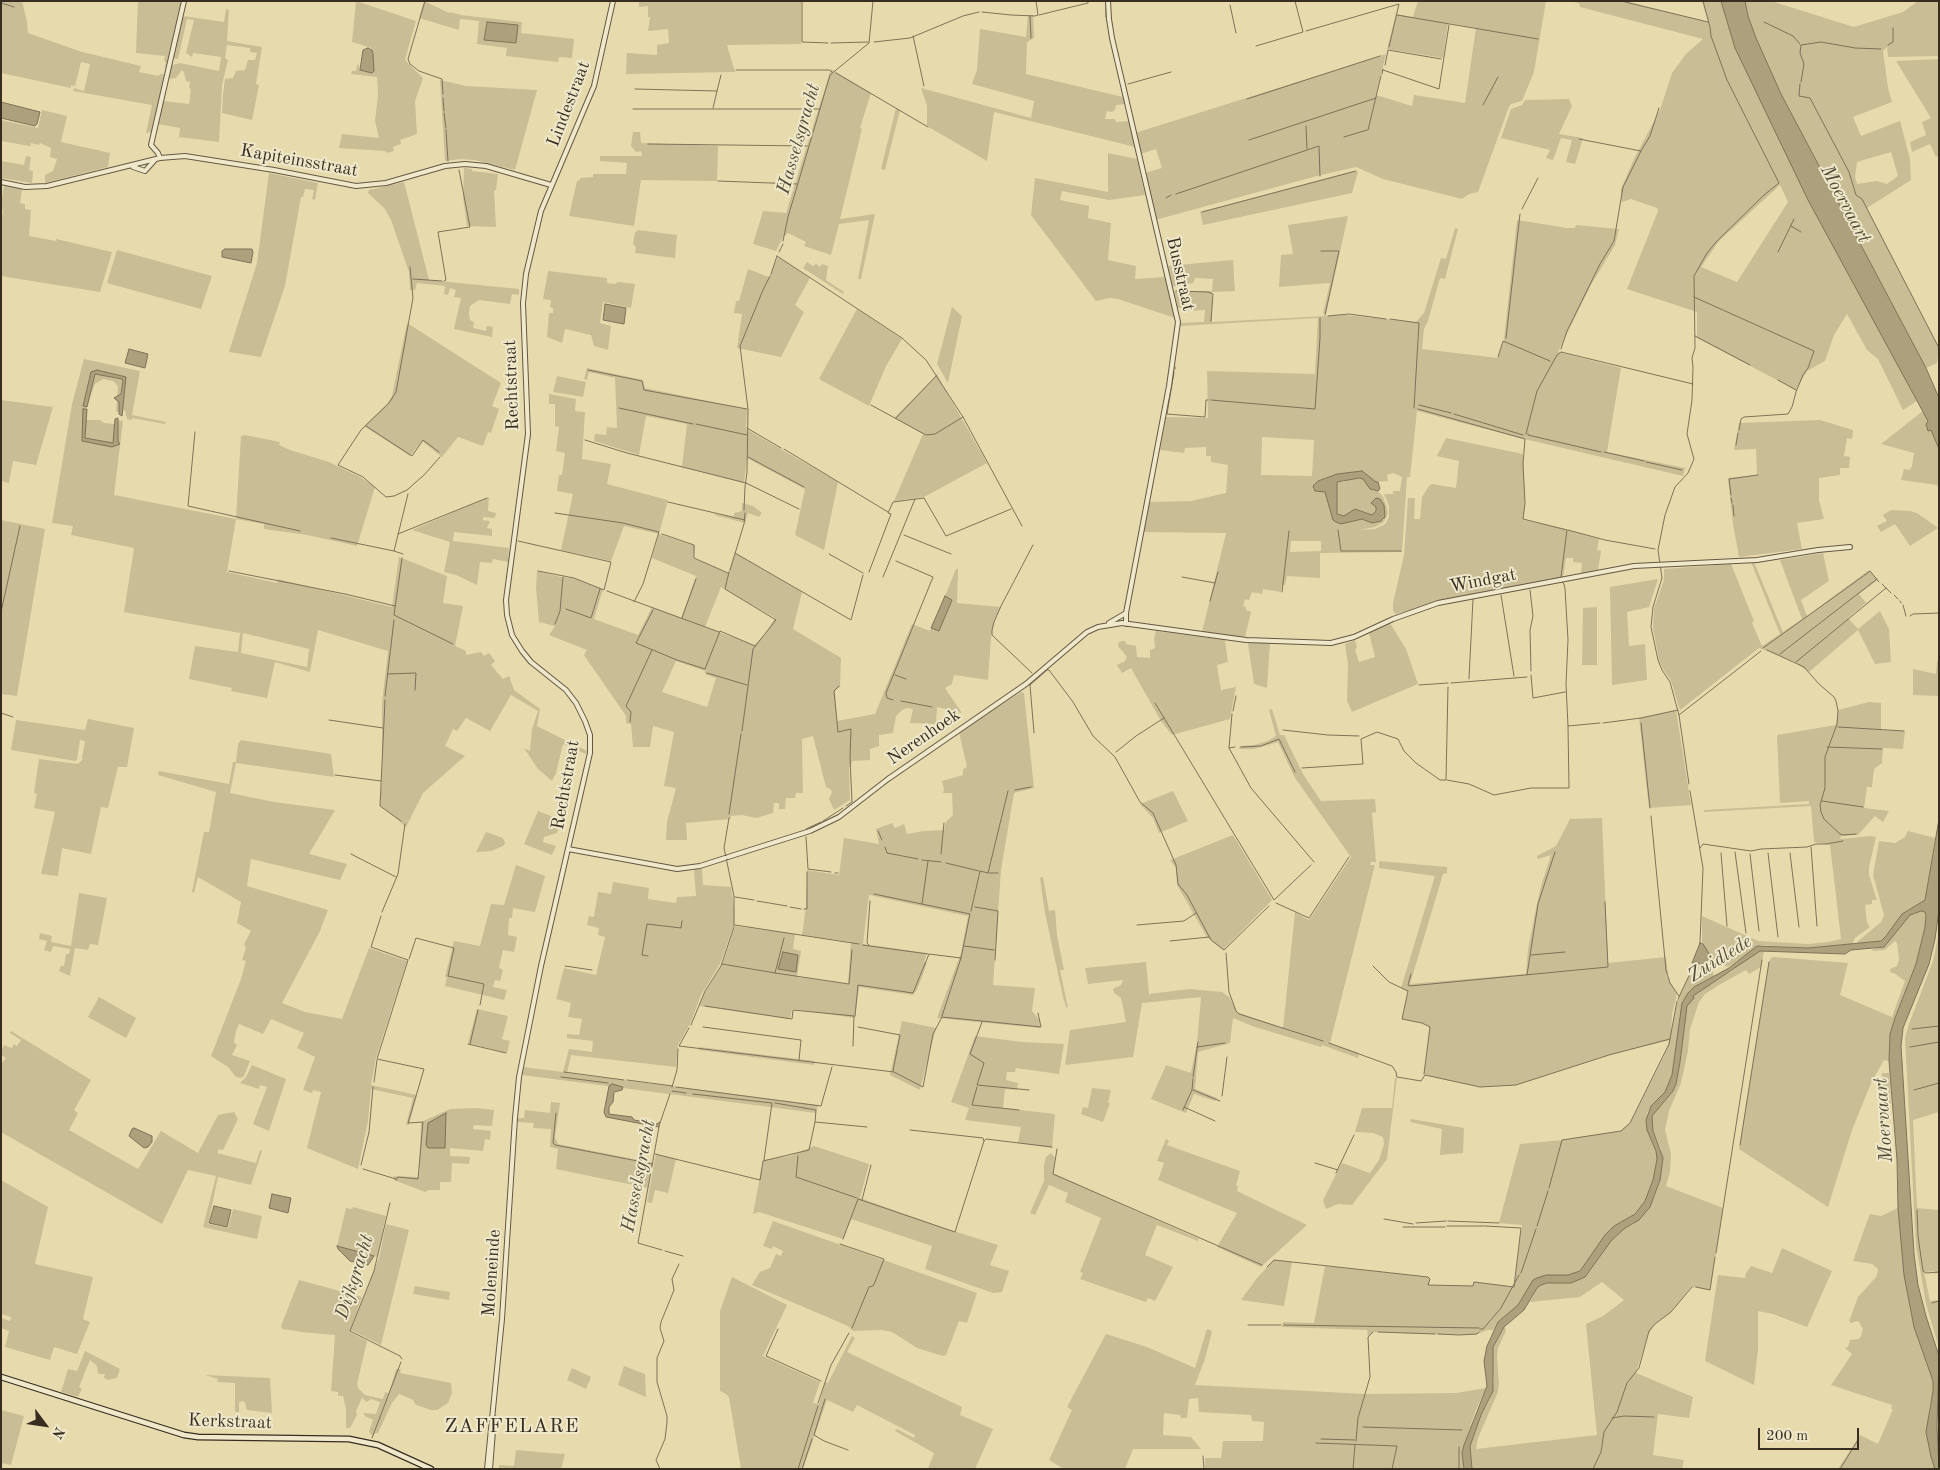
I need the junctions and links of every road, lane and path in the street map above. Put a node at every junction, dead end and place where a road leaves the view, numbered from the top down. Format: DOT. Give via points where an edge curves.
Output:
graph roads {
  1 [pos="184,1"];
  2 [pos="613,1"];
  3 [pos="1108,1"];
  4 [pos="159,159"];
  5 [pos="142,165"];
  6 [pos="149,168"];
  7 [pos="1,182"];
  8 [pos="551,185"];
  9 [pos="1850,547"];
  10 [pos="1126,613"];
  11 [pos="1108,624"];
  12 [pos="1126,624"];
  13 [pos="568,850"];
  14 [pos="510,1208"];
  15 [pos="1,1377"];
  16 [pos="431,1469"];
  17 [pos="488,1469"];
  1 -- 4 [label="street" via="151,145"];
  2 -- 8 [label="street, Lindestraat" via="594,86"];
  3 -- 10 [label="street, Busstraat" via="1112,38 1178,322"];
  4 -- 5 [label="street, Kapiteinsstraat"];
  4 -- 6 [label="street"];
  4 -- 8 [label="street, Kapiteinsstraat" via="194,157 356,186 386,183 445,166 476,164"];
  5 -- 6 [label="street"];
  5 -- 6 [label="street" via="145,172"];
  5 -- 7 [label="street" via="41,187"];
  8 -- 13 [label="street, Rechtstraat" via="539,218 526,274 523,303 528,434 506,600 510,628 516,641 531,662 571,696 590,735 590,753"];
  9 -- 12 [label="street, Windgat" via="1757,560 1634,566 1438,603 1331,643 1246,640"];
  10 -- 11 [label="street"];
  10 -- 12 [label="street, Busstraat"];
  11 -- 12 [label="street, Nerenhoek"];
  11 -- 13 [label="street, Nerenhoek" via="1087,632 1026,684 838,817 810,831 700,866 677,868"];
  13 -- 14 [label="street, Rechtstraat" via="520,1070"];
  14 -- 17 [label="street, Moleneinde"];
  15 -- 16 [label="main road, Kerkstraat" via="184,1436 349,1439 378,1445"];
}
